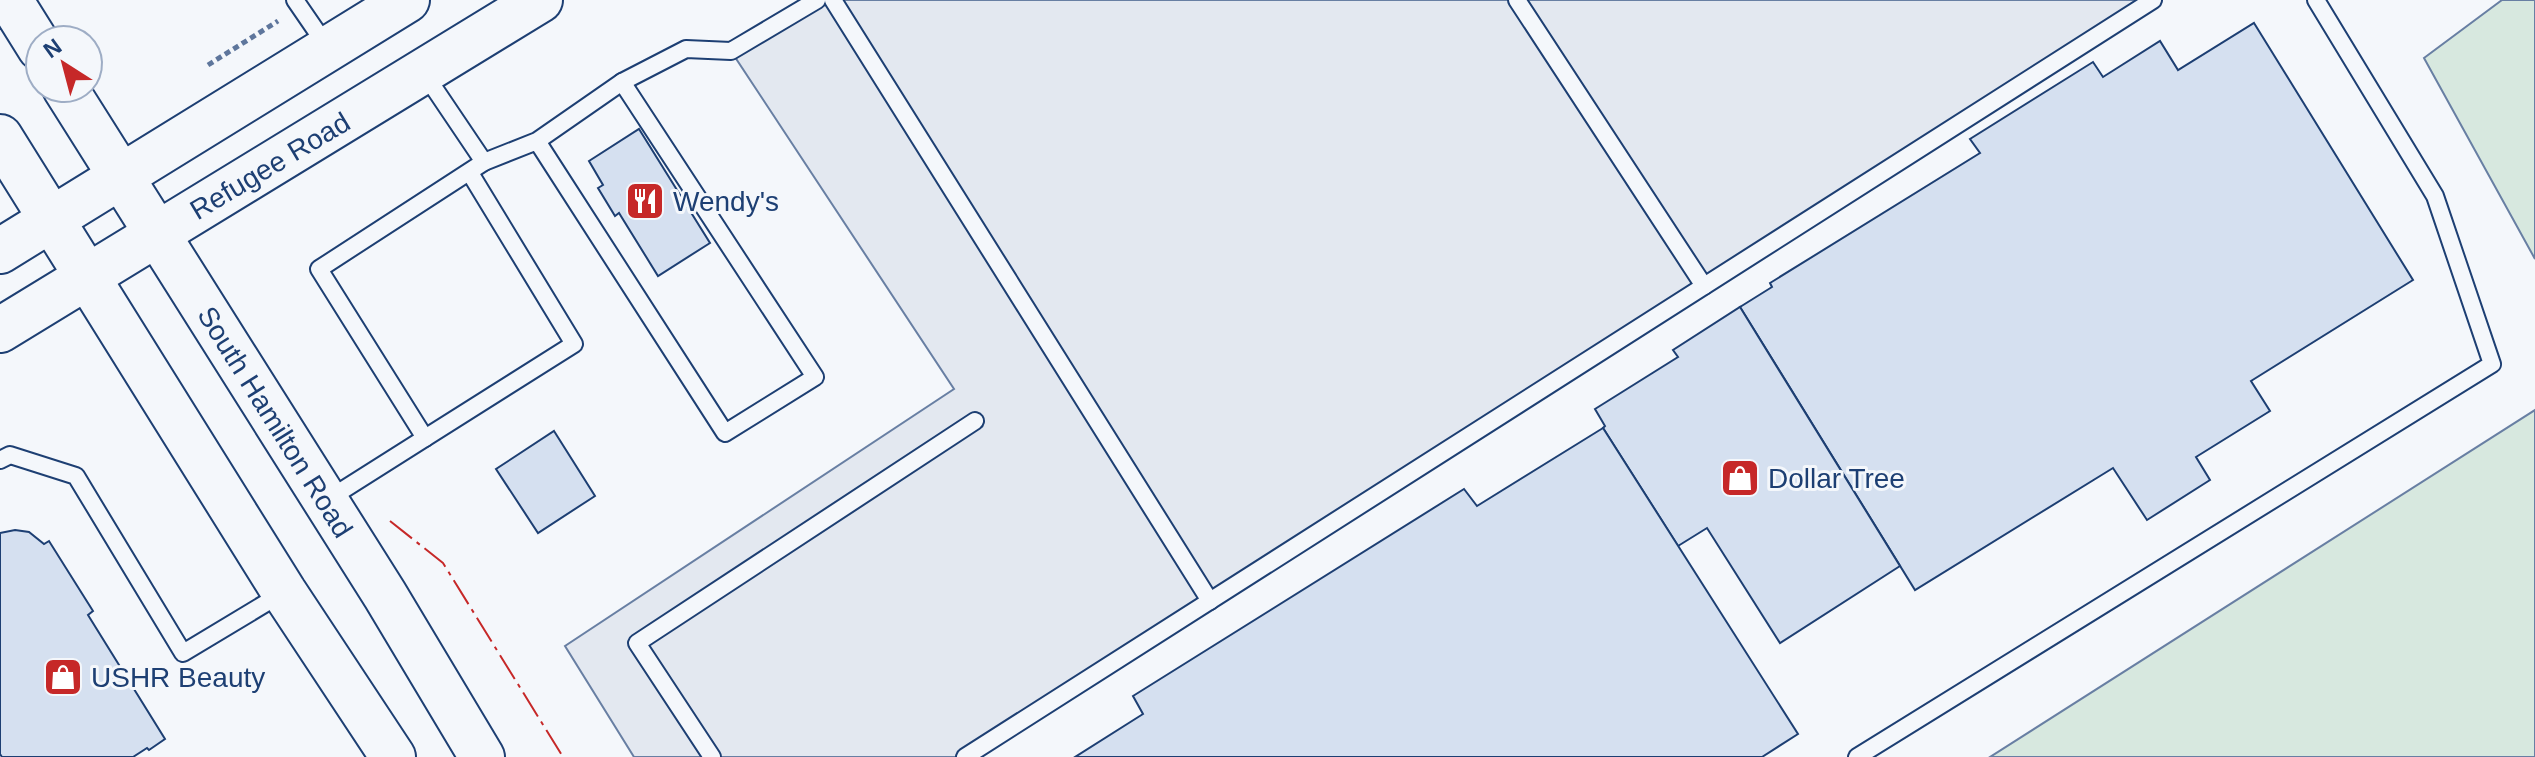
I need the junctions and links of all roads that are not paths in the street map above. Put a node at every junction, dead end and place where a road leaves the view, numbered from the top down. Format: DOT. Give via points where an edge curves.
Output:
graph roads {
  1 [pos="10,0"];
  2 [pos="407,0"];
  3 [pos="540,0"];
  4 [pos="817,0"];
  5 [pos="833,0"];
  6 [pos="1517,0"];
  7 [pos="2153,0"];
  8 [pos="2316,0"];
  9 [pos="298,4"];
  10 [pos="25,24"];
  11 [pos="329,49"];
  12 [pos="423,73"];
  13 [pos="622,82"];
  14 [pos="75,104"];
  15 [pos="0,137"];
  16 [pos="537,141"];
  17 [pos="484,162"];
  18 [pos="470,173"];
  19 [pos="121,177"];
  20 [pos="52,219"];
  21 [pos="157,235"];
  22 [pos="0,251"];
  23 [pos="88,277"];
  24 [pos="1704,286"];
  25 [pos="0,330"];
  26 [pos="975,421"];
  27 [pos="425,438"];
  28 [pos="0,460"];
  29 [pos="326,501"];
  30 [pos="284,592"];
  31 [pos="1210,601"];
  32 [pos="393,757"];
  33 [pos="482,757"];
  34 [pos="712,757"];
  35 [pos="965,757"];
  36 [pos="1857,757"];
  1 -- 10 [label="main road"];
  2 -- 11 [label="main road"];
  3 -- 12 [label="main road, Refugee Road"];
  4 -- 13 [label="lane" via="731,51 686,49"];
  5 -- 31 [label="lane"];
  6 -- 24 [label="lane"];
  7 -- 24 [label="lane"];
  8 -- 36 [label="lane" via="2435,196 2492,364"];
  9 -- 11 [label="lane"];
  11 -- 19 [label="main road"];
  12 -- 17 [label="lane"];
  12 -- 21 [label="main road, Refugee Road"];
  13 -- 16 [label="lane"];
  13 -- 16 [label="lane" via="815,377 725,433"];
  14 -- 19 [label="main road, South Hamilton Road"];
  15 -- 20 [label="main road"];
  16 -- 17 [label="lane"];
  17 -- 18 [label="lane"];
  18 -- 27 [label="lane" via="574,344"];
  18 -- 27 [label="lane" via="319,269"];
  19 -- 20 [label="main road"];
  19 -- 21 [label="main road, South Hamilton Road"];
  20 -- 22 [label="main road"];
  20 -- 23 [label="main road"];
  21 -- 23 [label="main road, Refugee Road"];
  21 -- 29 [label="main road, South Hamilton Road"];
  23 -- 25 [label="main road, Refugee Road"];
  23 -- 30 [label="main road"];
  24 -- 31 [label="lane"];
  26 -- 34 [label="lane" via="637,643"];
  27 -- 29 [label="lane"];
  28 -- 30 [label="lane" via="10,455 76,476 183,653"];
  29 -- 33 [label="main road, South Hamilton Road"];
  30 -- 32 [label="main road"];
  31 -- 35 [label="lane"];
}
